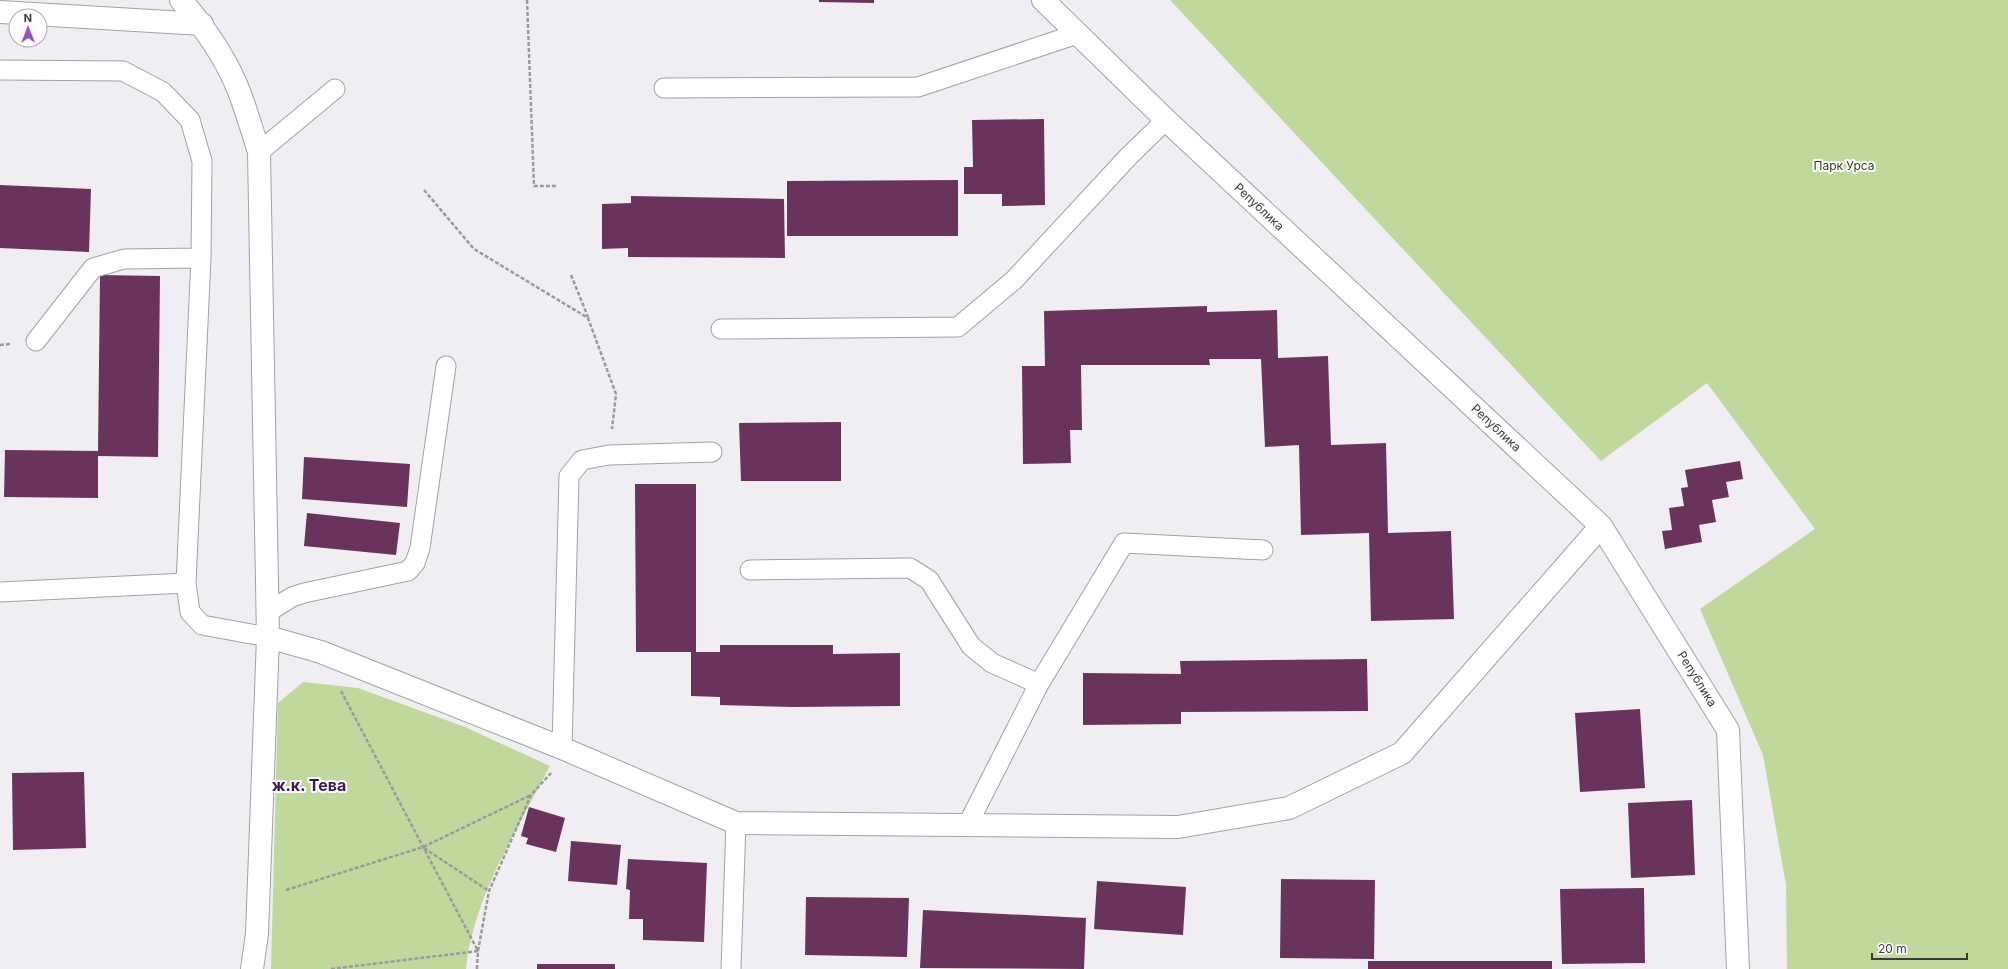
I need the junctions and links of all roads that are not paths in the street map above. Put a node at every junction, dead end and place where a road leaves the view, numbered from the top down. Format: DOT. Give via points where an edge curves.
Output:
graph roads {
  1 [pos="181,0"];
  2 [pos="1043,0"];
  3 [pos="0,12"];
  4 [pos="202,24"];
  5 [pos="1077,34"];
  6 [pos="0,70"];
  7 [pos="664,88"];
  8 [pos="335,89"];
  9 [pos="1166,120"];
  10 [pos="259,152"];
  11 [pos="200,258"];
  12 [pos="721,329"];
  13 [pos="36,341"];
  14 [pos="446,366"];
  15 [pos="712,452"];
  16 [pos="1601,526"];
  17 [pos="1262,550"];
  18 [pos="750,570"];
  19 [pos="186,583"];
  20 [pos="0,592"];
  21 [pos="268,612"];
  22 [pos="268,637"];
  23 [pos="1039,684"];
  24 [pos="566,750"];
  25 [pos="736,823"];
  26 [pos="968,824"];
  27 [pos="252,969"];
  28 [pos="732,969"];
  29 [pos="1738,969"];
  1 -- 4 [label="street"];
  2 -- 5 [label="street, Република"];
  3 -- 4 [label="street"];
  4 -- 10 [label="street" via="240,93"];
  5 -- 7 [label="lane" via="918,87"];
  5 -- 9 [label="street, Република"];
  6 -- 11 [label="lane" via="123,71 163,92 190,120 202,161"];
  8 -- 10 [label="lane"];
  9 -- 12 [label="lane" via="1129,156 1014,280 958,327"];
  9 -- 16 [label="street, Република"];
  10 -- 21 [label="street"];
  11 -- 13 [label="lane" via="124,259 93,268"];
  11 -- 19 [label="lane"];
  14 -- 21 [label="lane" via="420,548 415,563 408,571 292,597"];
  15 -- 24 [label="lane" via="609,455 582,460 569,476"];
  16 -- 26 [label="street" via="1402,753 1288,808 1178,827"];
  16 -- 29 [label="street, Република" via="1728,730"];
  17 -- 23 [label="lane" via="1124,543"];
  18 -- 23 [label="lane" via="910,568 929,580 971,646 992,663"];
  19 -- 20 [label="lane"];
  19 -- 22 [label="lane" via="190,612 202,625"];
  21 -- 22 [label="street"];
  22 -- 24 [label="street" via="321,652"];
  22 -- 27 [label="street" via="259,898"];
  23 -- 26 [label="lane"];
  24 -- 25 [label="street"];
  25 -- 26 [label="street"];
  25 -- 28 [label="lane"];
}
